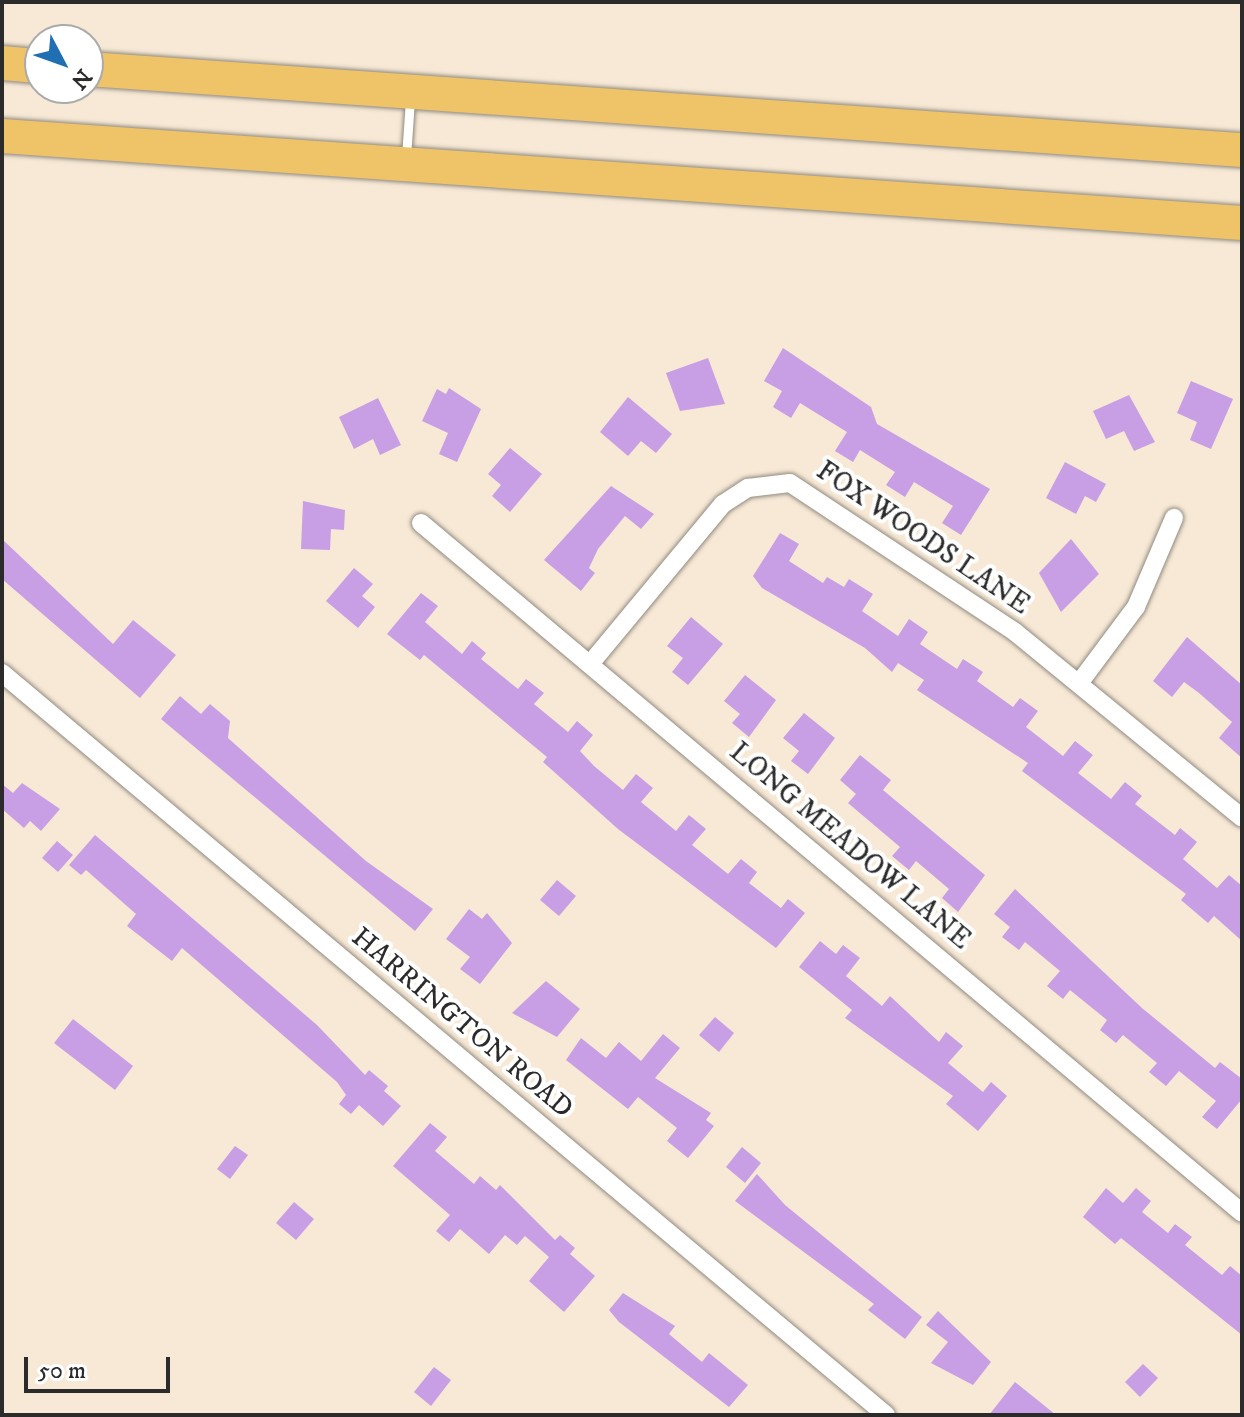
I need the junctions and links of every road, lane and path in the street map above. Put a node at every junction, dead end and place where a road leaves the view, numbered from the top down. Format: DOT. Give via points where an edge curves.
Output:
graph roads {
  1 [pos="2,63"];
  2 [pos="24,65"];
  3 [pos="104,70"];
  4 [pos="411,92"];
  5 [pos="2,136"];
  6 [pos="1242,150"];
  7 [pos="406,164"];
  8 [pos="1242,223"];
  9 [pos="1174,518"];
  10 [pos="421,523"];
  11 [pos="590,664"];
  12 [pos="2,673"];
  13 [pos="1080,682"];
  14 [pos="1242,818"];
  15 [pos="1242,1213"];
  16 [pos="886,1415"];
  1 -- 2 [label="highway"];
  3 -- 4 [label="highway"];
  4 -- 6 [label="highway"];
  4 -- 7 [label="lane"];
  5 -- 7 [label="highway"];
  7 -- 8 [label="highway"];
  9 -- 13 [label="street" via="1136,607"];
  10 -- 11 [label="street, LONG MEADOW LANE"];
  11 -- 13 [label="street, FOX WOODS LANE" via="723,504 769,482 808,491"];
  11 -- 15 [label="street, LONG MEADOW LANE"];
  12 -- 16 [label="street, HARRINGTON ROAD"];
  13 -- 14 [label="street, FOX WOODS LANE"];
}
